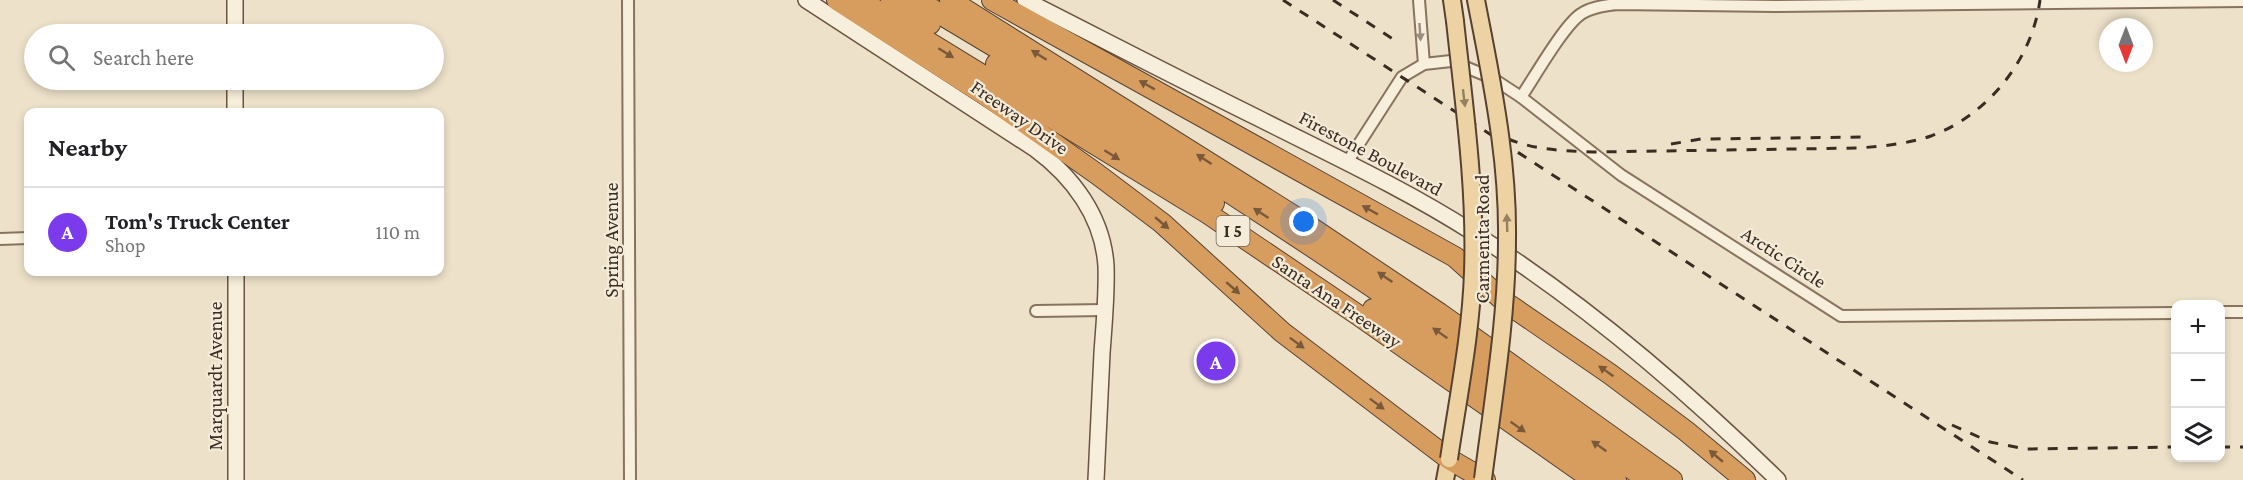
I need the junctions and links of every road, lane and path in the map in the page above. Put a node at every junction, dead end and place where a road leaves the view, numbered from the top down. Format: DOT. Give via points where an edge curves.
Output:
graph roads {
  1 [pos="235,0"];
  2 [pos="628,0"];
  3 [pos="806,0"];
  4 [pos="837,0"];
  5 [pos="860,0"];
  6 [pos="891,0"];
  7 [pos="917,0"];
  8 [pos="950,0"];
  9 [pos="992,0"];
  10 [pos="1025,0"];
  11 [pos="1419,0"];
  12 [pos="1452,0"];
  13 [pos="1476,0"];
  14 [pos="2243,1"];
  15 [pos="1775,3"];
  16 [pos="235,24"];
  17 [pos="1424,64"];
  18 [pos="235,90"];
  19 [pos="1521,97"];
  20 [pos="235,108"];
  21 [pos="1348,161"];
  22 [pos="24,238"];
  23 [pos="0,239"];
  24 [pos="1473,274"];
  25 [pos="236,276"];
  26 [pos="1505,302"];
  27 [pos="1036,310"];
  28 [pos="1105,310"];
  29 [pos="2225,312"];
  30 [pos="2243,312"];
  31 [pos="2171,313"];
  32 [pos="1449,459"];
  33 [pos="236,480"];
  34 [pos="630,480"];
  35 [pos="1096,480"];
  36 [pos="1445,480"];
  37 [pos="1484,480"];
  38 [pos="1593,480"];
  39 [pos="1616,480"];
  40 [pos="1647,480"];
  41 [pos="1672,480"];
  42 [pos="1744,480"];
  43 [pos="1778,480"];
  1 -- 16 [label="street"];
  2 -- 34 [label="street, Spring Avenue"];
  3 -- 28 [label="street, Freeway Drive" via="1054,163 1078,189 1099,232 1106,267"];
  4 -- 32 [label="highway, one-way" via="988,97 1162,223 1282,332"];
  5 -- 38 [label="highway, Santa Ana Freeway / I 5, one-way" via="1207,213"];
  6 -- 39 [label="highway" via="1181,181 1417,339"];
  40 -- 7 [label="highway, one-way" via="1283,227"];
  41 -- 8 [label="highway, I 5, one-way" via="1439,313 1303,222"];
  24 -- 9 [label="highway, one-way" via="1455,257"];
  10 -- 21 [label="street, Firestone Boulevard"];
  11 -- 17 [label="street, one-way"];
  12 -- 24 [label="main road, Carmenita Road, one-way, bridge" via="1470,157"];
  26 -- 13 [label="main road, Carmenita Road, one-way, bridge" via="1508,240 1504,171 1496,103"];
  14 -- 15 [label="street"];
  15 -- 19 [label="street" via="1598,6 1580,14 1567,28"];
  17 -- 19 [label="street, Arctic Circle" via="1450,61 1492,78"];
  17 -- 21 [label="street" via="1402,77"];
  18 -- 20 [label="street"];
  19 -- 31 [label="street, Arctic Circle" via="1621,175 1841,316"];
  21 -- 43 [label="street, Firestone Boulevard" via="1473,232 1607,326"];
  22 -- 23 [label="street"];
  24 -- 26 [label="highway"];
  24 -- 32 [label="main road, Carmenita Road, bridge"];
  25 -- 33 [label="street, Marquardt Avenue"];
  26 -- 37 [label="main road, Carmenita Road, bridge"];
  42 -- 26 [label="highway, one-way" via="1610,374"];
  27 -- 28 [label="street"];
  28 -- 35 [label="street, Freeway Drive"];
  29 -- 30 [label="street"];
  32 -- 36 [label="main road, Carmenita Road"];
  32 -- 37 [label="highway"];
}
